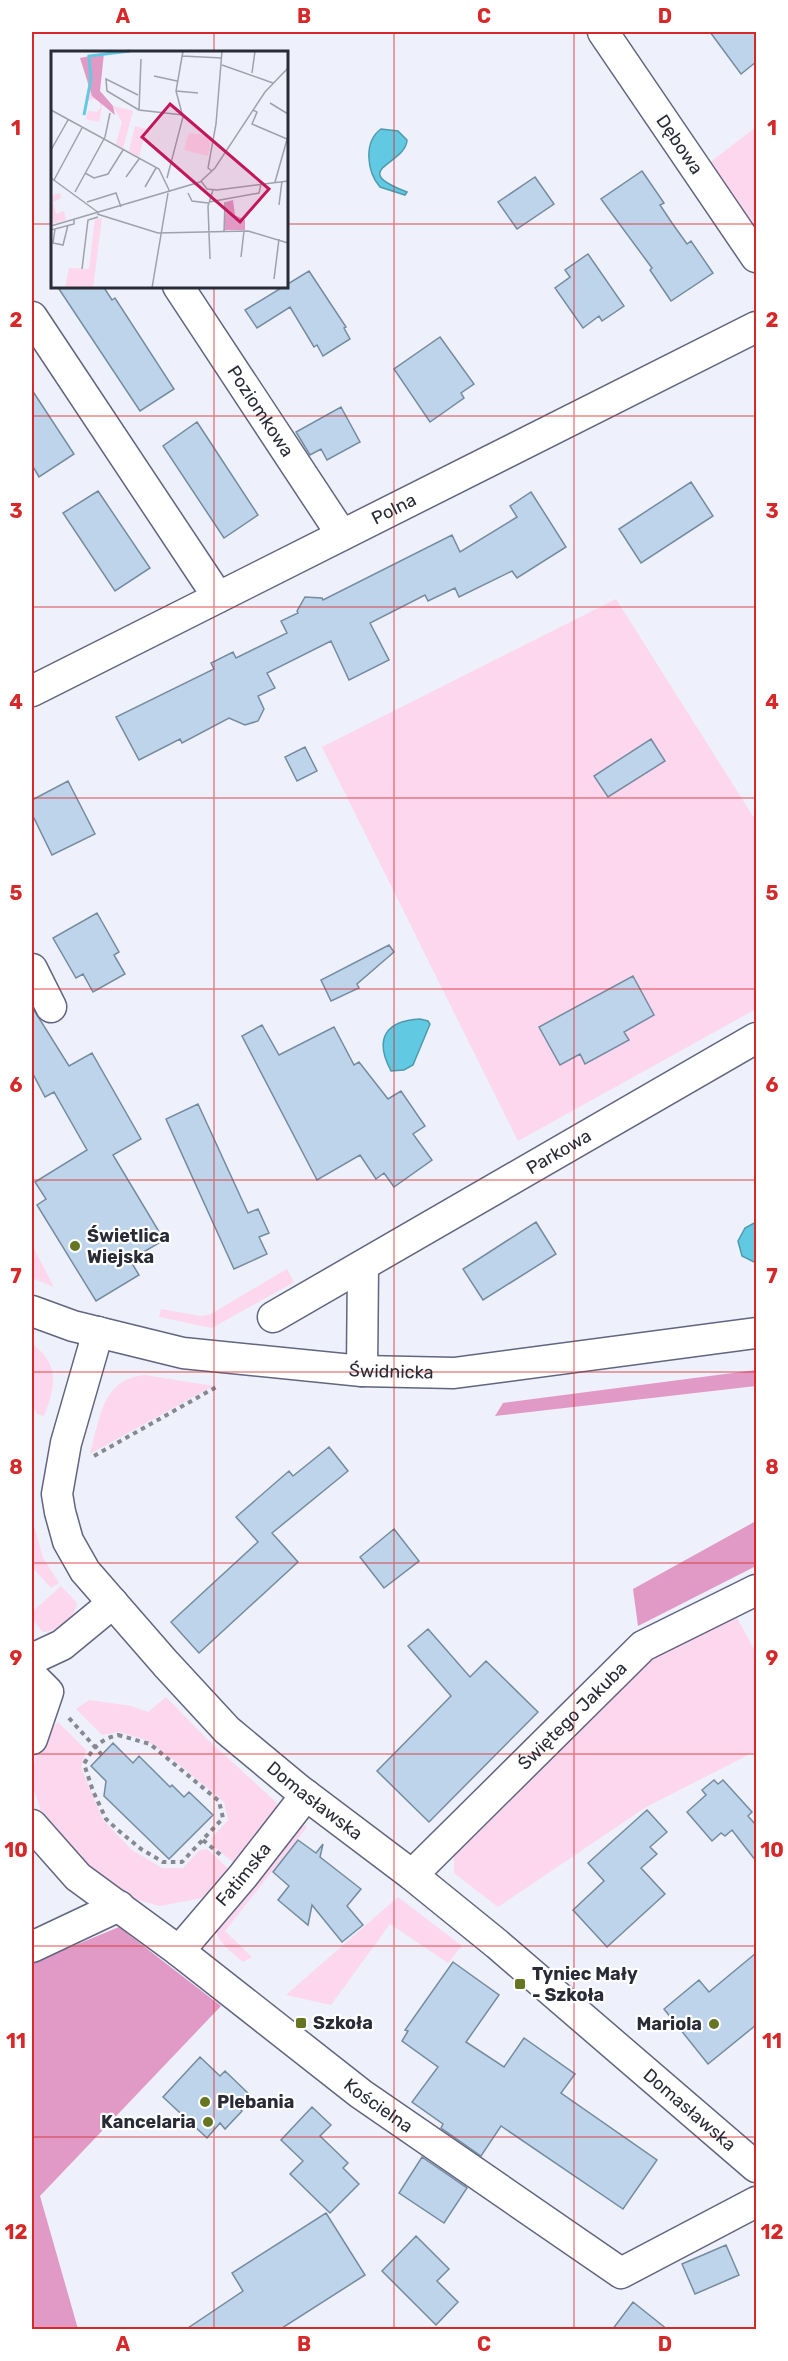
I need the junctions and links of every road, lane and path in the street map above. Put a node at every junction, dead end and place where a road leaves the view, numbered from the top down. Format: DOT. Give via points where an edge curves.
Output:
graph roads {
  1 [pos="603,32"];
  2 [pos="756,257"];
  3 [pos="179,288"];
  4 [pos="32,317"];
  5 [pos="756,327"];
  6 [pos="342,535"];
  7 [pos="218,597"];
  8 [pos="32,691"];
  9 [pos="32,969"];
  10 [pos="51,1007"];
  11 [pos="756,1038"];
  12 [pos="363,1266"];
  13 [pos="32,1311"];
  14 [pos="273,1317"];
  15 [pos="98,1332"];
  16 [pos="756,1333"];
  17 [pos="362,1371"];
  18 [pos="224,1383"];
  19 [pos="93,1457"];
  20 [pos="756,1590"];
  21 [pos="113,1603"];
  22 [pos="32,1659"];
  23 [pos="40,1684"];
  24 [pos="32,1739"];
  25 [pos="94,1746"];
  26 [pos="102,1755"];
  27 [pos="306,1795"];
  28 [pos="32,1825"];
  29 [pos="412,1875"];
  30 [pos="119,1906"];
  31 [pos="32,1947"];
  32 [pos="179,1951"];
  33 [pos="756,2167"];
  34 [pos="756,2202"];
  1 -- 2 [label="street, Dębowa"];
  3 -- 6 [label="street, Poziomkowa"];
  4 -- 7 [label="street"];
  5 -- 6 [label="street, Polna"];
  6 -- 7 [label="street, Polna"];
  7 -- 8 [label="street, Polna"];
  9 -- 10 [label="street"];
  11 -- 12 [label="street, Parkowa"];
  12 -- 14 [label="street, Parkowa"];
  12 -- 17 [label="street"];
  13 -- 15 [label="street, Świdnicka"];
  15 -- 17 [label="street, Świdnicka" via="183,1353"];
  15 -- 21 [label="street, Domasławska" via="66,1443 57,1494 68,1541 85,1571"];
  16 -- 17 [label="street, Świdnicka" via="454,1373"];
  18 -- 19 [label="path"];
  20 -- 29 [label="street, Świętego Jakuba" via="643,1646"];
  21 -- 22 [label="street" via="62,1645"];
  21 -- 27 [label="street, Domasławska" via="228,1730"];
  23 -- 24 [label="street"];
  23 -- 25 [label="path"];
  25 -- 25 [label="path" via="118,1735 150,1744 219,1802 223,1818 182,1863 163,1862 106,1819 84,1764"];
  25 -- 26 [label="path"];
  27 -- 29 [label="street, Domasławska"];
  27 -- 32 [label="street, Fatimska"];
  28 -- 30 [label="street, Kościelna" via="78,1877"];
  29 -- 33 [label="street, Domasławska"];
  30 -- 31 [label="street"];
  30 -- 32 [label="street, Kościelna"];
  32 -- 34 [label="street, Kościelna" via="361,2094 621,2274"];
}
